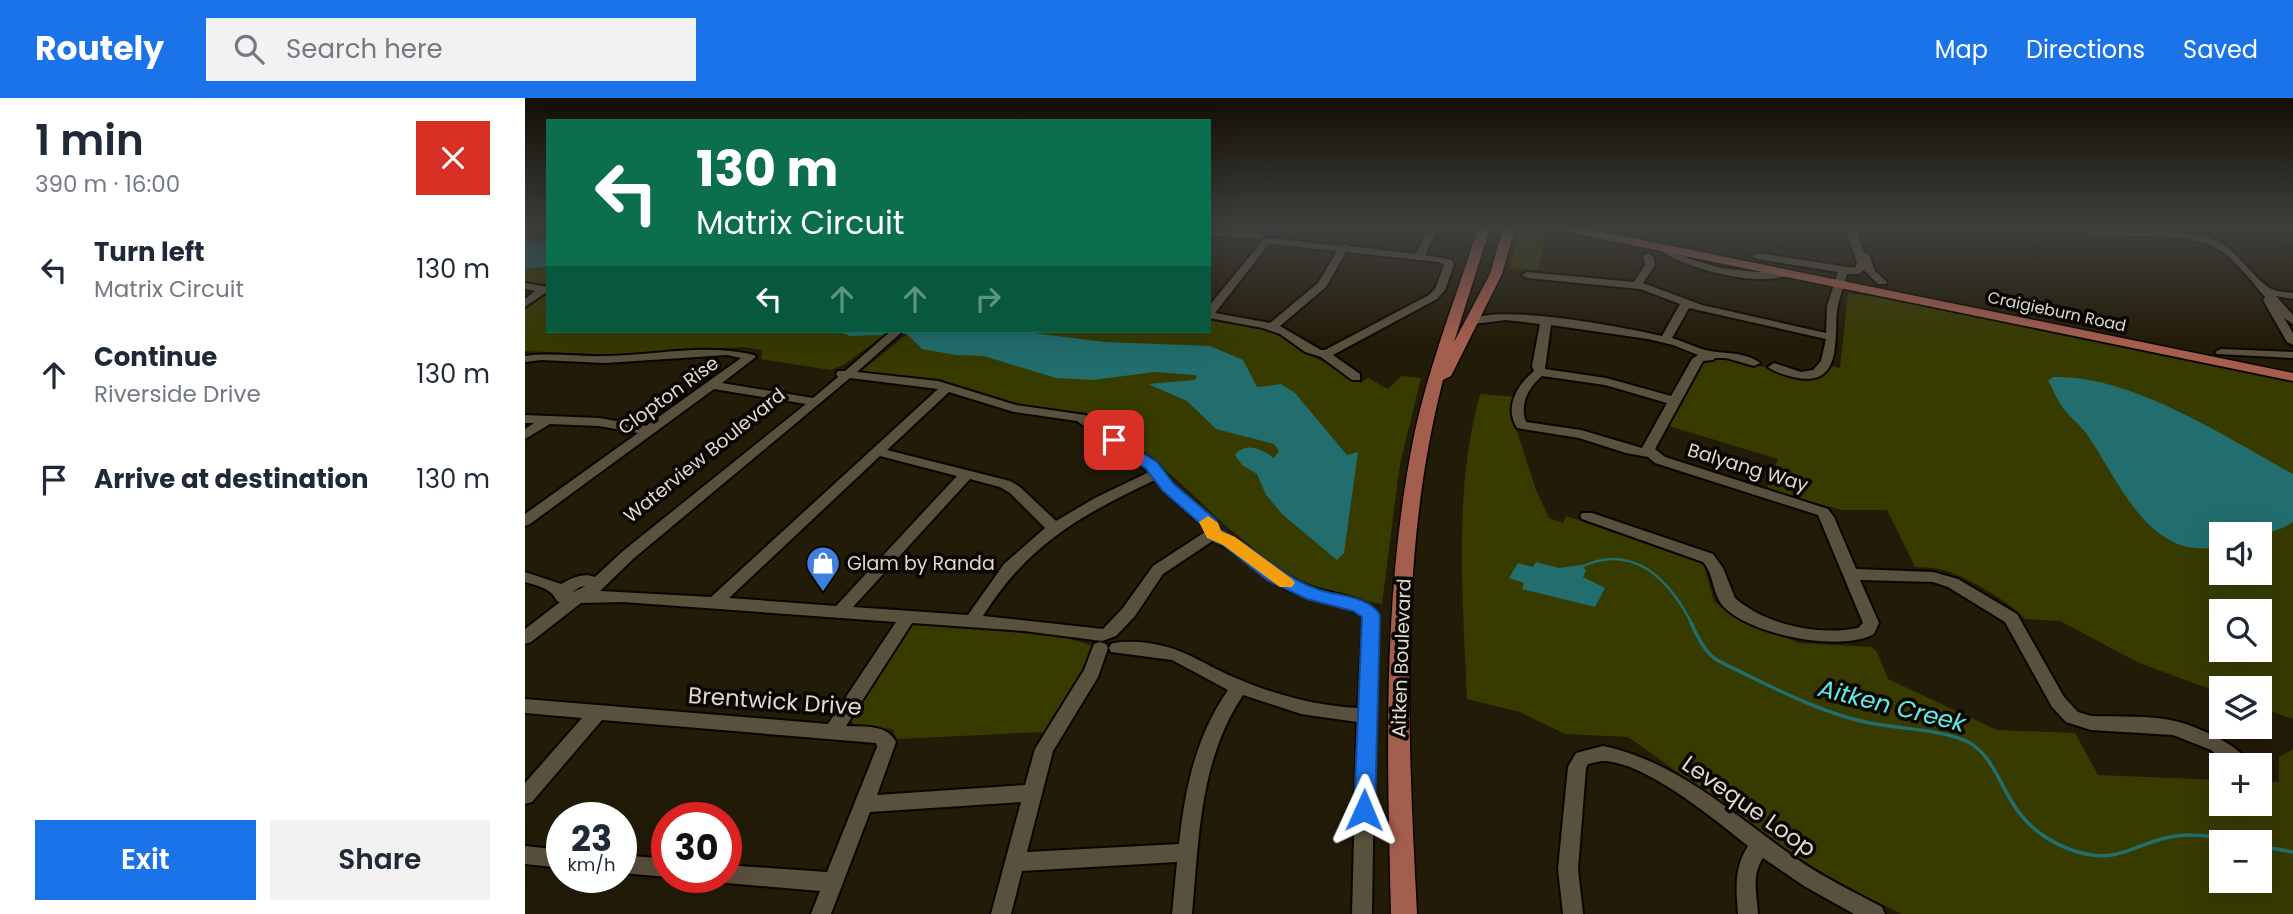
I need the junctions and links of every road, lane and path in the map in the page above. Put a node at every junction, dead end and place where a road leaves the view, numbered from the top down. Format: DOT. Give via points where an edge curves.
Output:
graph roads {
  1 [pos="1243,266"];
  2 [pos="1333,266"];
  3 [pos="1449,266"];
  4 [pos="1471,266"];
  5 [pos="1498,266"];
  6 [pos="1649,266"];
  7 [pos="1753,266"];
  8 [pos="1793,266"];
  9 [pos="1814,266"];
  10 [pos="1861,266"];
  11 [pos="1868,266"];
  12 [pos="2241,266"];
  13 [pos="1527,275"];
  14 [pos="1840,279"];
  15 [pos="1882,282"];
  16 [pos="2259,284"];
  17 [pos="1637,285"];
  18 [pos="525,286"];
  19 [pos="2268,292"];
  20 [pos="2293,296"];
  21 [pos="1686,303"];
  22 [pos="525,304"];
  23 [pos="1482,304"];
  24 [pos="1211,311"];
  25 [pos="1211,314"];
  26 [pos="2290,316"];
  27 [pos="1504,317"];
  28 [pos="1474,321"];
  29 [pos="1546,322"];
  30 [pos="1272,327"];
  31 [pos="892,335"];
  32 [pos="1831,337"];
  33 [pos="1665,341"];
  34 [pos="2293,342"];
  35 [pos="2221,352"];
  36 [pos="1324,354"];
  37 [pos="2293,355"];
  38 [pos="525,359"];
  39 [pos="1704,359"];
  40 [pos="2293,366"];
  41 [pos="848,371"];
  42 [pos="1540,372"];
  43 [pos="1356,377"];
  44 [pos="2293,377"];
  45 [pos="714,385"];
  46 [pos="947,387"];
  47 [pos="811,401"];
  48 [pos="1675,401"];
  49 [pos="1429,404"];
  50 [pos="525,419"];
  51 [pos="548,420"];
  52 [pos="650,431"];
  53 [pos="525,435"];
  54 [pos="1649,450"];
  55 [pos="876,451"];
  56 [pos="1158,472"];
  57 [pos="967,474"];
  58 [pos="1589,520"];
  59 [pos="525,521"];
  60 [pos="1053,527"];
  61 [pos="1213,534"];
  62 [pos="1851,574"];
  63 [pos="525,578"];
  64 [pos="578,590"];
  65 [pos="714,603"];
  66 [pos="839,612"];
  67 [pos="907,617"];
  68 [pos="972,621"];
  69 [pos="525,626"];
  70 [pos="525,638"];
  71 [pos="1111,641"];
  72 [pos="1239,687"];
  73 [pos="525,706"];
  74 [pos="598,712"];
  75 [pos="1366,715"];
  76 [pos="833,731"];
  77 [pos="2227,753"];
  78 [pos="1032,793"];
  79 [pos="525,796"];
  80 [pos="863,804"];
  81 [pos="1761,845"];
  82 [pos="1189,852"];
  83 [pos="525,856"];
  84 [pos="546,858"];
  85 [pos="1014,862"];
  86 [pos="742,875"];
  87 [pos="833,882"];
  88 [pos="821,914"];
  89 [pos="1001,914"];
  90 [pos="1182,914"];
  91 [pos="1363,914"];
  92 [pos="1404,914"];
  93 [pos="1573,914"];
  94 [pos="1748,914"];
  95 [pos="1875,914"];
  1 -- 24 [label="street"];
  2 -- 30 [label="street" via="1322,285"];
  3 -- 36 [label="street" via="1433,297"];
  4 -- 49 [label="main road, Aitken Boulevard"];
  5 -- 23 [label="main road, Aitken Boulevard"];
  6 -- 17 [label="street"];
  7 -- 14 [label="main road, Craigieburn Road"];
  8 -- 14 [label="main road, Craigieburn Road"];
  9 -- 10 [label="street" via="1859,271"];
  11 -- 15 [label="street"];
  12 -- 16 [label="street"];
  13 -- 17 [label="street"];
  14 -- 15 [label="main road, Craigieburn Road"];
  14 -- 32 [label="street"];
  14 -- 44 [label="main road, Craigieburn Road"];
  15 -- 35 [label="main road, Craigieburn Road"];
  16 -- 19 [label="street"];
  16 -- 34 [label="street"];
  17 -- 21 [label="street"];
  18 -- 22 [label="street" via="544,291"];
  19 -- 20 [label="street"];
  19 -- 26 [label="street"];
  21 -- 32 [label="street"];
  21 -- 33 [label="street"];
  23 -- 27 [label="street"];
  23 -- 28 [label="main road, Aitken Boulevard"];
  25 -- 30 [label="street"];
  27 -- 28 [label="street"];
  27 -- 29 [label="street"];
  28 -- 49 [label="main road, Aitken Boulevard"];
  29 -- 33 [label="street" via="1619,330"];
  29 -- 42 [label="street"];
  30 -- 36 [label="street"];
  31 -- 41 [label="street, Waterview Boulevard"];
  32 -- 39 [label="street" via="1829,354 1817,373 1809,375 1721,357"];
  33 -- 39 [label="street" via="1693,347"];
  35 -- 37 [label="street"];
  35 -- 40 [label="main road, Craigieburn Road"];
  36 -- 43 [label="street"];
  38 -- 45 [label="street, Clopton Rise" via="605,360 727,352 750,357"];
  39 -- 48 [label="street"];
  41 -- 46 [label="street"];
  41 -- 47 [label="street, Waterview Boulevard"];
  42 -- 48 [label="street" via="1606,382"];
  42 -- 54 [label="street, Balyang Way" via="1530,378 1520,398 1519,423"];
  45 -- 47 [label="street"];
  45 -- 52 [label="street, Clopton Rise"];
  46 -- 55 [label="street"];
  46 -- 56 [label="street" via="1014,408 1081,418"];
  47 -- 64 [label="street, Waterview Boulevard"];
  48 -- 54 [label="street"];
  49 -- 92 [label="main road, Aitken Boulevard" via="1400,595 1397,708"];
  50 -- 51 [label="street"];
  51 -- 52 [label="street"];
  51 -- 53 [label="street"];
  52 -- 59 [label="street, Clopton Rise"];
  54 -- 62 [label="street, Balyang Way" via="1660,460 1823,512"];
  55 -- 57 [label="street"];
  55 -- 65 [label="street"];
  56 -- 60 [label="street"];
  56 -- 61 [label="street" via="1169,488 1210,524"];
  57 -- 60 [label="street" via="1015,490"];
  57 -- 66 [label="street"];
  58 -- 62 [label="street, Balyang Way" via="1709,558 1730,603 1799,633 1852,636 1868,630 1871,623"];
  60 -- 68 [label="street" via="1011,567"];
  61 -- 71 [label="street" via="1158,570"];
  61 -- 75 [label="street" via="1292,586 1369,612"];
  62 -- 77 [label="street" via="1933,577 1953,583 2011,618 2058,702 2072,717 2091,723 2174,728"];
  63 -- 64 [label="street"];
  64 -- 65 [label="street"];
  64 -- 69 [label="street, Waterview Boulevard"];
  64 -- 70 [label="street, Waterview Boulevard"];
  65 -- 66 [label="street"];
  66 -- 67 [label="street"];
  67 -- 68 [label="street"];
  67 -- 76 [label="street"];
  68 -- 71 [label="street"];
  71 -- 72 [label="street" via="1187,660"];
  71 -- 78 [label="street" via="1048,741"];
  72 -- 75 [label="street" via="1310,709"];
  72 -- 82 [label="street" via="1200,761"];
  73 -- 74 [label="street, Brentwick Drive"];
  74 -- 76 [label="street, Brentwick Drive"];
  74 -- 79 [label="street"];
  75 -- 91 [label="street"];
  76 -- 80 [label="street, Brentwick Drive" via="875,734 887,742"];
  78 -- 80 [label="street"];
  78 -- 85 [label="street"];
  80 -- 87 [label="street, Brentwick Drive"];
  81 -- 93 [label="street, Leveque Loop" via="1665,776 1620,758 1587,755 1577,767 1568,869"];
  81 -- 94 [label="street" via="1745,869"];
  81 -- 95 [label="street, Leveque Loop" via="1804,876"];
  82 -- 85 [label="street"];
  82 -- 90 [label="street"];
  83 -- 84 [label="street"];
  85 -- 89 [label="street"];
  86 -- 87 [label="street"];
  87 -- 88 [label="street, Brentwick Drive"];
}
